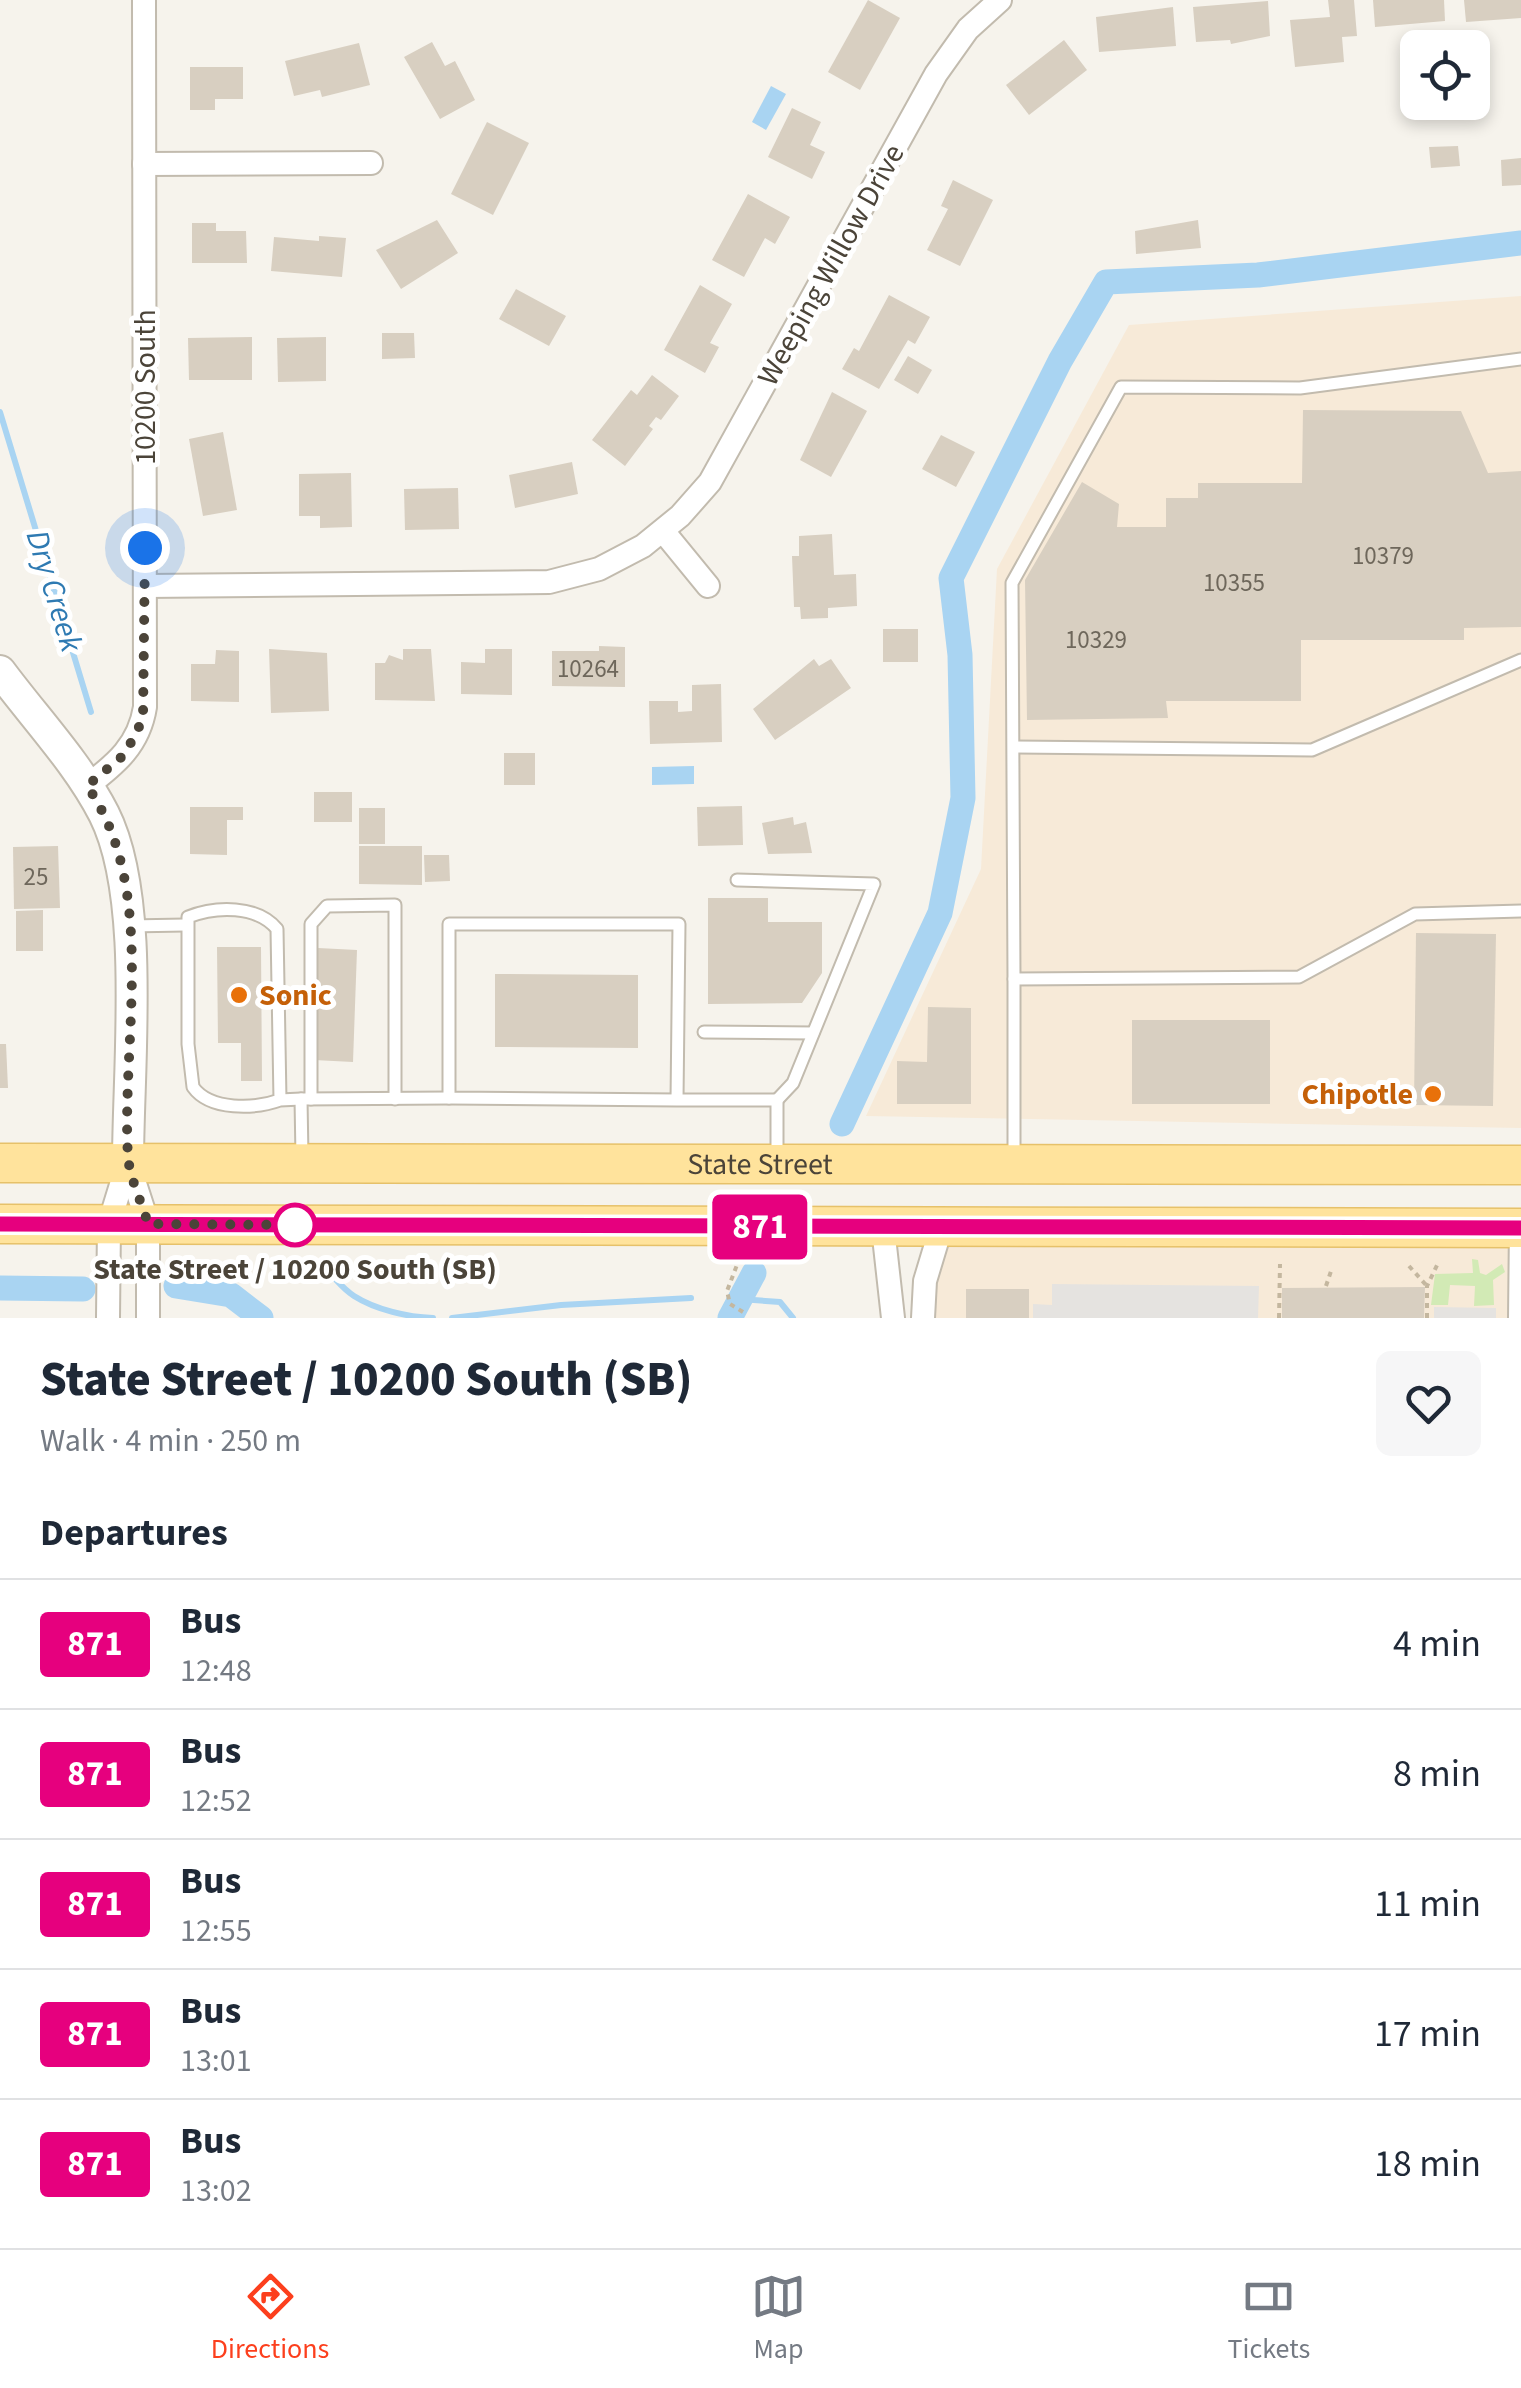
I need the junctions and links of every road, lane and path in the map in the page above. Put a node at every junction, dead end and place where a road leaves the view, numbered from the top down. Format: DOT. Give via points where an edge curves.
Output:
graph roads {
  1 [pos="144,0"];
  2 [pos="1000,0"];
  3 [pos="371,163"];
  4 [pos="144,164"];
  5 [pos="1521,359"];
  6 [pos="663,532"];
  7 [pos="145,586"];
  8 [pos="708,586"];
  9 [pos="1521,660"];
  10 [pos="0,671"];
  11 [pos="1014,747"];
  12 [pos="87,786"];
  13 [pos="736,880"];
  14 [pos="1521,911"];
  15 [pos="185,925"];
  16 [pos="129,926"];
  17 [pos="1014,979"];
  18 [pos="704,1032"];
  19 [pos="813,1034"];
  20 [pos="449,1098"];
  21 [pos="306,1099"];
  22 [pos="394,1099"];
  23 [pos="280,1100"];
  24 [pos="677,1100"];
  25 [pos="777,1100"];
  26 [pos="0,1162"];
  27 [pos="128,1162"];
  28 [pos="302,1162"];
  29 [pos="777,1165"];
  30 [pos="1014,1166"];
  31 [pos="1521,1166"];
  32 [pos="0,1224"];
  33 [pos="109,1224"];
  34 [pos="148,1224"];
  35 [pos="1521,1227"];
  36 [pos="882,1228"];
  37 [pos="941,1228"];
  38 [pos="742,1252"];
  39 [pos="1439,1261"];
  40 [pos="1280,1264"];
  41 [pos="1409,1266"];
  42 [pos="1331,1272"];
  43 [pos="1326,1286"];
  44 [pos="1427,1286"];
  45 [pos="744,1312"];
  46 [pos="108,1318"];
  47 [pos="148,1318"];
  48 [pos="893,1318"];
  49 [pos="923,1318"];
  50 [pos="1279,1318"];
  51 [pos="1427,1318"];
  52 [pos="1520,1318"];
  1 -- 4 [label="street, 10200 South"];
  2 -- 6 [label="street, Weeping Willow Drive" via="968,29 936,74 722,463"];
  3 -- 4 [label="street"];
  4 -- 7 [label="street, 10200 South"];
  5 -- 11 [label="lane" via="1300,388 1121,387 1012,583"];
  6 -- 7 [label="street, Weeping Willow Drive" via="598,569 549,582"];
  6 -- 8 [label="street"];
  7 -- 12 [label="street, 10200 South" via="143,719 125,754"];
  9 -- 11 [label="lane" via="1312,750"];
  10 -- 12 [label="street"];
  11 -- 17 [label="lane"];
  12 -- 16 [label="street" via="119,851"];
  13 -- 19 [label="lane" via="874,884"];
  14 -- 17 [label="lane" via="1416,914 1299,977"];
  15 -- 16 [label="lane"];
  15 -- 23 [label="lane" via="194,1087 216,1104"];
  15 -- 23 [label="lane" via="197,913 248,912 260,913 278,930"];
  16 -- 27 [label="street"];
  17 -- 30 [label="lane"];
  18 -- 19 [label="lane"];
  19 -- 25 [label="lane" via="793,1083"];
  20 -- 22 [label="lane"];
  20 -- 24 [label="lane"];
  20 -- 24 [label="lane" via="449,924 679,924"];
  21 -- 22 [label="lane"];
  21 -- 22 [label="lane" via="311,924 327,906 394,905"];
  21 -- 23 [label="lane"];
  21 -- 28 [label="lane"];
  24 -- 25 [label="lane"];
  25 -- 29 [label="lane"];
  26 -- 27 [label="main road, State Street"];
  27 -- 28 [label="main road, State Street"];
  27 -- 33 [label="street"];
  27 -- 34 [label="street"];
  28 -- 29 [label="main road, State Street"];
  29 -- 30 [label="main road, State Street"];
  30 -- 31 [label="main road, State Street"];
  32 -- 33 [label="main road, State Street"];
  33 -- 34 [label="main road, State Street"];
  33 -- 46 [label="street"];
  34 -- 36 [label="main road, State Street"];
  34 -- 47 [label="street"];
  35 -- 37 [label="main road, State Street"];
  35 -- 52 [label="street"];
  36 -- 37 [label="main road, State Street"];
  36 -- 48 [label="street"];
  37 -- 49 [label="street"];
  38 -- 45 [label="path" via="728,1290 730,1304"];
  39 -- 44 [label="path"];
  40 -- 50 [label="path"];
  41 -- 44 [label="path"];
  42 -- 43 [label="path"];
  44 -- 51 [label="path"];
}
